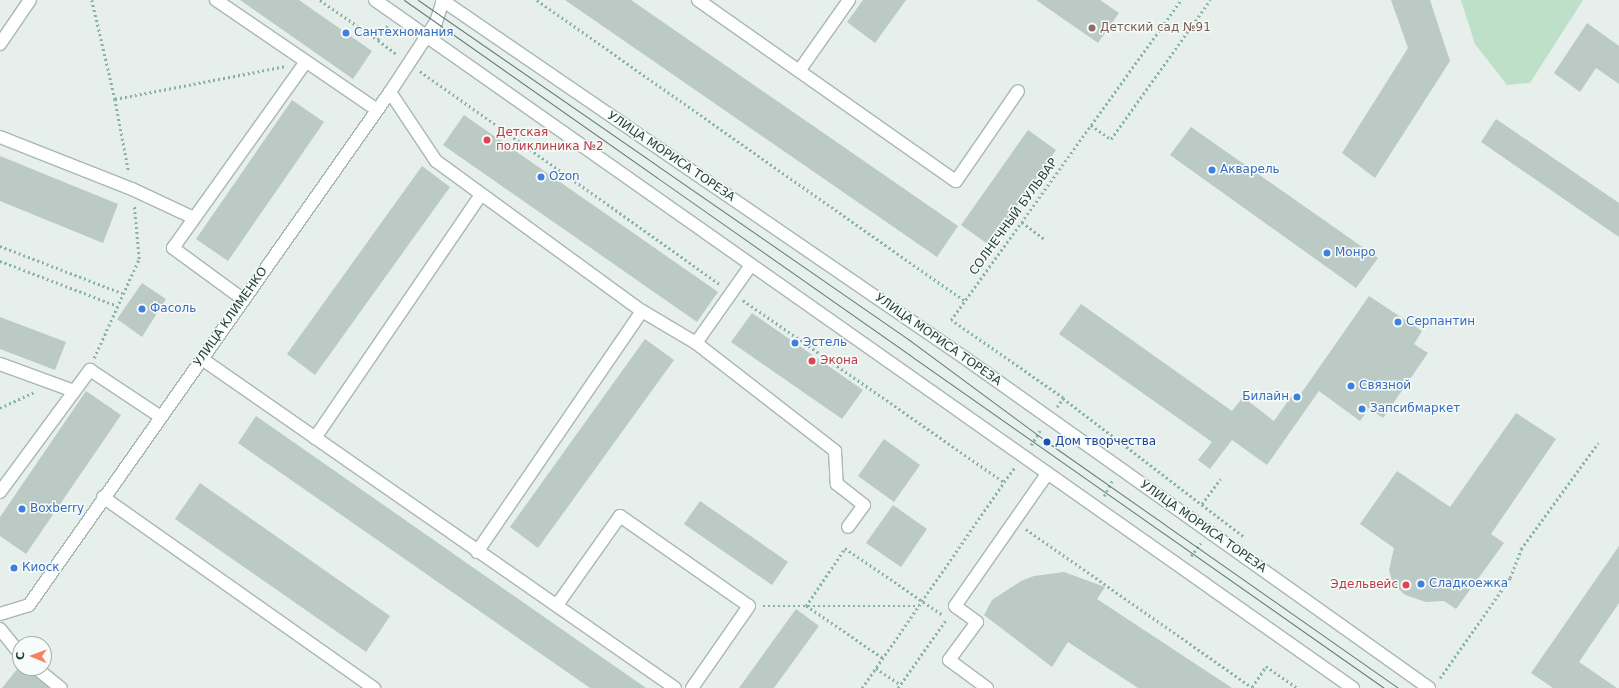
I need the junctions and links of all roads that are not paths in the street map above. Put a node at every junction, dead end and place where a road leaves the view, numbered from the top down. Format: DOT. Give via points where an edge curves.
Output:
graph roads {
  1 [pos="30,0"];
  2 [pos="216,0"];
  3 [pos="375,0"];
  4 [pos="443,0"];
  5 [pos="698,0"];
  6 [pos="849,0"];
  7 [pos="427,36"];
  8 [pos="0,44"];
  9 [pos="305,62"];
  10 [pos="799,71"];
  11 [pos="1018,91"];
  12 [pos="390,92"];
  13 [pos="376,110"];
  14 [pos="0,137"];
  15 [pos="481,195"];
  16 [pos="194,218"];
  17 [pos="751,264"];
  18 [pos="244,300"];
  19 [pos="642,311"];
  20 [pos="696,343"];
  21 [pos="202,359"];
  22 [pos="0,364"];
  23 [pos="74,391"];
  24 [pos="161,417"];
  25 [pos="315,438"];
  26 [pos="1047,474"];
  27 [pos="0,492"];
  28 [pos="103,497"];
  29 [pos="848,528"];
  30 [pos="478,552"];
  31 [pos="557,605"];
  32 [pos="0,614"];
  33 [pos="0,629"];
  34 [pos="12,644"];
  35 [pos="46,676"];
  36 [pos="1433,686"];
  37 [pos="61,688"];
  38 [pos="374,688"];
  39 [pos="675,688"];
  40 [pos="692,688"];
  41 [pos="987,688"];
  42 [pos="1353,688"];
  1 -- 8 [label="street"];
  2 -- 9 [label="street"];
  3 -- 7 [label="street"];
  4 -- 7 [label="street, УЛИЦА КЛИМЕНКО"];
  4 -- 36 [label="street, УЛИЦА МОРИСА ТОРЕЗА" via="962,356 1208,531"];
  5 -- 10 [label="street"];
  6 -- 10 [label="street"];
  7 -- 12 [label="street, УЛИЦА КЛИМЕНКО"];
  7 -- 17 [label="street"];
  9 -- 13 [label="street"];
  9 -- 16 [label="street"];
  10 -- 11 [label="street" via="956,181"];
  12 -- 13 [label="street, УЛИЦА КЛИМЕНКО"];
  12 -- 15 [label="street" via="436,161"];
  13 -- 18 [label="street, УЛИЦА КЛИМЕНКО"];
  14 -- 16 [label="street" via="132,189"];
  15 -- 19 [label="street"];
  15 -- 25 [label="street"];
  16 -- 18 [label="street" via="173,248"];
  17 -- 20 [label="street"];
  17 -- 26 [label="street"];
  18 -- 21 [label="street, УЛИЦА КЛИМЕНКО"];
  19 -- 20 [label="street"];
  19 -- 30 [label="street"];
  20 -- 29 [label="street" via="835,451 837,484 864,505"];
  21 -- 24 [label="street, УЛИЦА КЛИМЕНКО"];
  21 -- 25 [label="street"];
  22 -- 23 [label="street"];
  23 -- 24 [label="street" via="90,370"];
  23 -- 27 [label="street"];
  24 -- 28 [label="street, УЛИЦА КЛИМЕНКО"];
  25 -- 30 [label="street"];
  26 -- 41 [label="street" via="955,606 977,622 950,660"];
  26 -- 42 [label="street"];
  28 -- 32 [label="street, УЛИЦА КЛИМЕНКО" via="29,604"];
  28 -- 38 [label="street"];
  30 -- 31 [label="street"];
  31 -- 39 [label="street"];
  31 -- 40 [label="street" via="620,516 749,606"];
  33 -- 34 [label="street"];
  35 -- 37 [label="street"];
}
